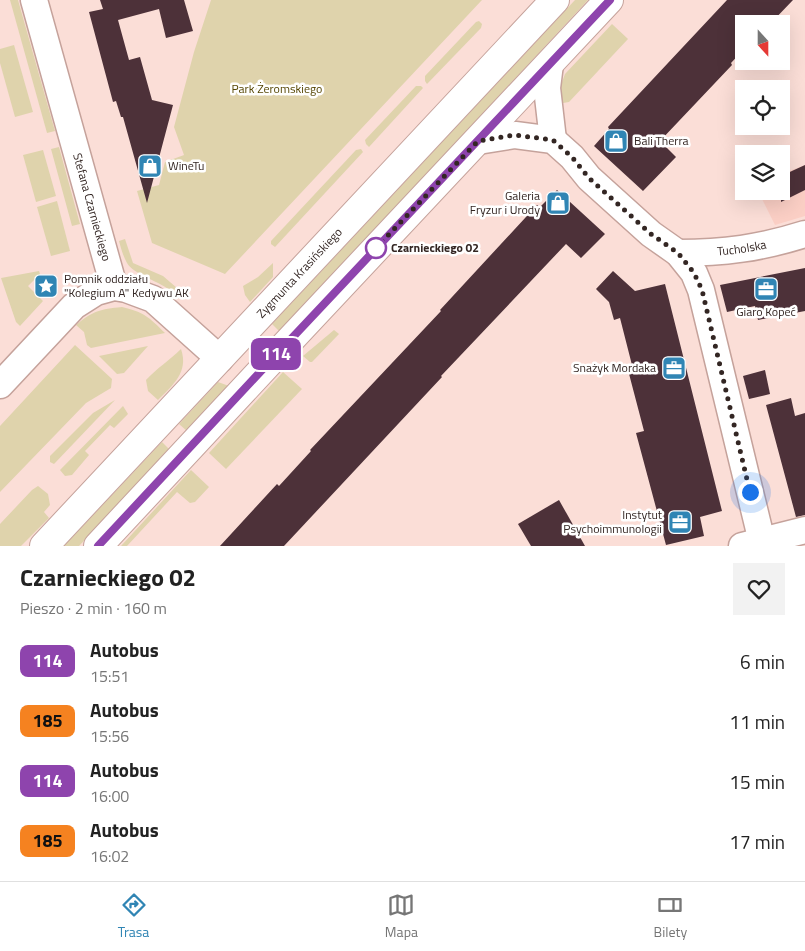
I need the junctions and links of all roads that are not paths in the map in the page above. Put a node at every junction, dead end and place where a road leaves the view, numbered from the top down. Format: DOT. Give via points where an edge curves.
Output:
graph roads {
  1 [pos="34,0"];
  2 [pos="556,0"];
  3 [pos="610,0"];
  4 [pos="550,64"];
  5 [pos="553,140"];
  6 [pos="478,141"];
  7 [pos="805,234"];
  8 [pos="678,253"];
  9 [pos="114,287"];
  10 [pos="220,359"];
  11 [pos="252,381"];
  12 [pos="0,384"];
  13 [pos="805,530"];
  14 [pos="756,544"];
  15 [pos="44,546"];
  16 [pos="98,546"];
  1 -- 9 [label="street, Stefana Czarnieckiego"];
  2 -- 10 [label="main road, Zygmunta Krasińskiego"];
  3 -- 4 [label="main road"];
  4 -- 5 [label="street" via="547,88"];
  4 -- 6 [label="main road"];
  5 -- 6 [label="street" via="515,135"];
  5 -- 8 [label="street" via="589,178 651,234"];
  6 -- 11 [label="main road"];
  7 -- 8 [label="street, Tucholska" via="743,250"];
  8 -- 14 [label="street" via="694,273 702,290"];
  9 -- 10 [label="street" via="153,299"];
  9 -- 12 [label="street" via="96,292 74,306"];
  10 -- 11 [label="main road"];
  10 -- 15 [label="main road, Zygmunta Krasińskiego"];
  11 -- 16 [label="main road"];
  13 -- 14 [label="street"];
}
